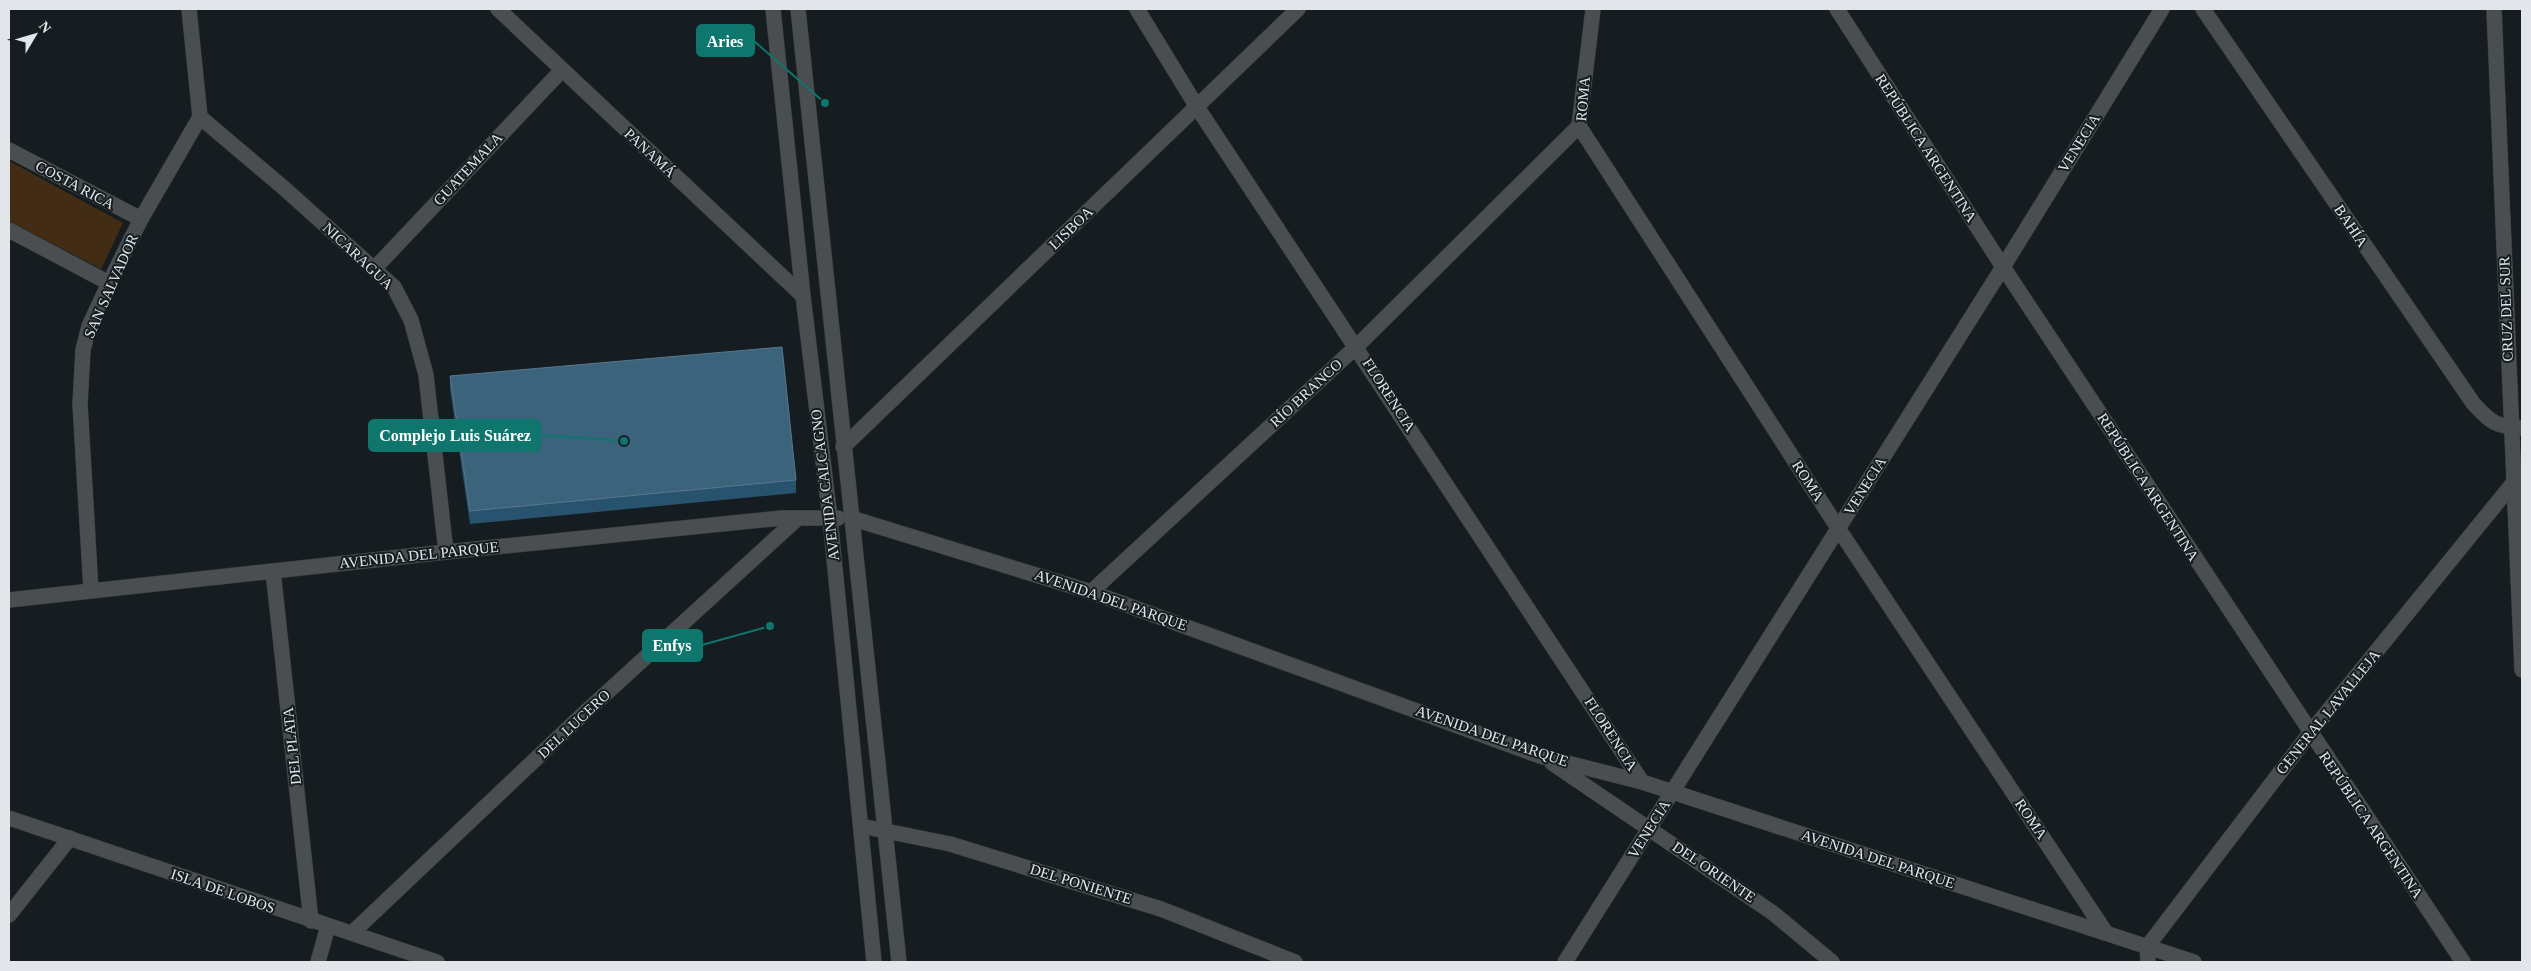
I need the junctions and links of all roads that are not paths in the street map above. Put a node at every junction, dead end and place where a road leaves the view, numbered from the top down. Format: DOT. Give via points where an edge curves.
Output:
graph roads {
  1 [pos="189,9"];
  2 [pos="498,9"];
  3 [pos="773,9"];
  4 [pos="798,9"];
  5 [pos="1137,9"];
  6 [pos="1298,9"];
  7 [pos="1593,9"];
  8 [pos="1837,9"];
  9 [pos="2162,9"];
  10 [pos="2203,9"];
  11 [pos="2494,9"];
  12 [pos="562,70"];
  13 [pos="1197,107"];
  14 [pos="200,117"];
  15 [pos="1579,126"];
  16 [pos="9,150"];
  17 [pos="142,219"];
  18 [pos="9,230"];
  19 [pos="2003,267"];
  20 [pos="375,268"];
  21 [pos="109,283"];
  22 [pos="803,296"];
  23 [pos="1357,346"];
  24 [pos="2517,428"];
  25 [pos="843,447"];
  26 [pos="2518,482"];
  27 [pos="798,518"];
  28 [pos="830,518"];
  29 [pos="851,518"];
  30 [pos="1838,528"];
  31 [pos="446,552"];
  32 [pos="273,571"];
  33 [pos="91,590"];
  34 [pos="1091,592"];
  35 [pos="9,600"];
  36 [pos="2522,670"];
  37 [pos="2310,733"];
  38 [pos="1540,756"];
  39 [pos="1642,782"];
  40 [pos="1672,792"];
  41 [pos="9,818"];
  42 [pos="861,826"];
  43 [pos="1651,829"];
  44 [pos="885,832"];
  45 [pos="70,838"];
  46 [pos="9,915"];
  47 [pos="311,921"];
  48 [pos="328,926"];
  49 [pos="352,933"];
  50 [pos="2106,933"];
  51 [pos="2147,947"];
  52 [pos="318,962"];
  53 [pos="437,962"];
  54 [pos="874,962"];
  55 [pos="899,962"];
  56 [pos="1295,962"];
  57 [pos="1565,962"];
  58 [pos="1832,962"];
  59 [pos="2148,962"];
  60 [pos="2194,962"];
  61 [pos="2463,962"];
  1 -- 14 [label="street"];
  2 -- 12 [label="street, PANAMÁ"];
  3 -- 22 [label="street, AVENIDA CALCAGNO"];
  4 -- 25 [label="street, AVENIDA CALCAGNO"];
  5 -- 13 [label="street, FLORENCIA"];
  6 -- 13 [label="street, LISBOA"];
  7 -- 15 [label="street, ROMA"];
  8 -- 19 [label="street, REPÚBLICA ARGENTINA"];
  9 -- 19 [label="street, VENECIA"];
  10 -- 24 [label="street, BAHÍA" via="2473,403 2486,418 2499,426"];
  11 -- 24 [label="street, CRUZ DEL SUR"];
  12 -- 20 [label="street, GUATEMALA"];
  12 -- 22 [label="street, PANAMÁ"];
  13 -- 23 [label="street, FLORENCIA"];
  13 -- 25 [label="street, LISBOA"];
  14 -- 17 [label="street, SAN SALVADOR"];
  14 -- 20 [label="street, NICARAGUA"];
  15 -- 23 [label="street, RÍO BRANCO"];
  15 -- 30 [label="street, ROMA"];
  16 -- 17 [label="street, COSTA RICA"];
  17 -- 21 [label="street, SAN SALVADOR"];
  18 -- 21 [label="street"];
  19 -- 30 [label="street, VENECIA"];
  19 -- 37 [label="street, REPÚBLICA ARGENTINA"];
  20 -- 31 [label="street, NICARAGUA" via="394,286 411,320 419,346 426,374"];
  21 -- 33 [label="street, SAN SALVADOR" via="89,326 80,375"];
  22 -- 28 [label="street, AVENIDA CALCAGNO"];
  23 -- 34 [label="street, RÍO BRANCO"];
  23 -- 39 [label="street, FLORENCIA"];
  24 -- 26 [label="street, CRUZ DEL SUR"];
  25 -- 29 [label="street, AVENIDA CALCAGNO"];
  26 -- 36 [label="street, CRUZ DEL SUR"];
  26 -- 37 [label="street, GENERAL LAVALLEJA"];
  27 -- 28 [label="street, AVENIDA DEL PARQUE"];
  27 -- 31 [label="street, AVENIDA DEL PARQUE"];
  27 -- 49 [label="street, DEL LUCERO" via="579,718"];
  28 -- 29 [label="street, AVENIDA DEL PARQUE"];
  28 -- 42 [label="street, AVENIDA CALCAGNO"];
  29 -- 34 [label="street, AVENIDA DEL PARQUE"];
  29 -- 44 [label="street, AVENIDA CALCAGNO"];
  30 -- 40 [label="street, VENECIA"];
  30 -- 50 [label="street, ROMA"];
  31 -- 32 [label="street, AVENIDA DEL PARQUE"];
  32 -- 33 [label="street, AVENIDA DEL PARQUE"];
  32 -- 47 [label="street, DEL PLATA"];
  33 -- 35 [label="street, AVENIDA DEL PARQUE"];
  34 -- 38 [label="street, AVENIDA DEL PARQUE"];
  37 -- 51 [label="street, GENERAL LAVALLEJA"];
  37 -- 61 [label="street, REPÚBLICA ARGENTINA"];
  38 -- 39 [label="street, AVENIDA DEL PARQUE"];
  38 -- 43 [label="street, DEL ORIENTE"];
  39 -- 40 [label="street, AVENIDA DEL PARQUE"];
  40 -- 43 [label="street, VENECIA"];
  40 -- 50 [label="street, AVENIDA DEL PARQUE"];
  41 -- 45 [label="street, ISLA DE LOBOS"];
  42 -- 44 [label="street, DEL PONIENTE"];
  42 -- 54 [label="street, AVENIDA CALCAGNO"];
  43 -- 57 [label="street, VENECIA"];
  43 -- 58 [label="street, DEL ORIENTE" via="1773,913"];
  44 -- 55 [label="street, AVENIDA CALCAGNO"];
  44 -- 56 [label="street, DEL PONIENTE" via="950,844 1161,909"];
  45 -- 46 [label="street"];
  45 -- 47 [label="street, ISLA DE LOBOS"];
  47 -- 48 [label="street, ISLA DE LOBOS"];
  48 -- 49 [label="street, ISLA DE LOBOS"];
  48 -- 52 [label="street"];
  49 -- 53 [label="street, ISLA DE LOBOS"];
  50 -- 51 [label="street, AVENIDA DEL PARQUE"];
  51 -- 59 [label="street"];
  51 -- 60 [label="street, AVENIDA DEL PARQUE"];
}
